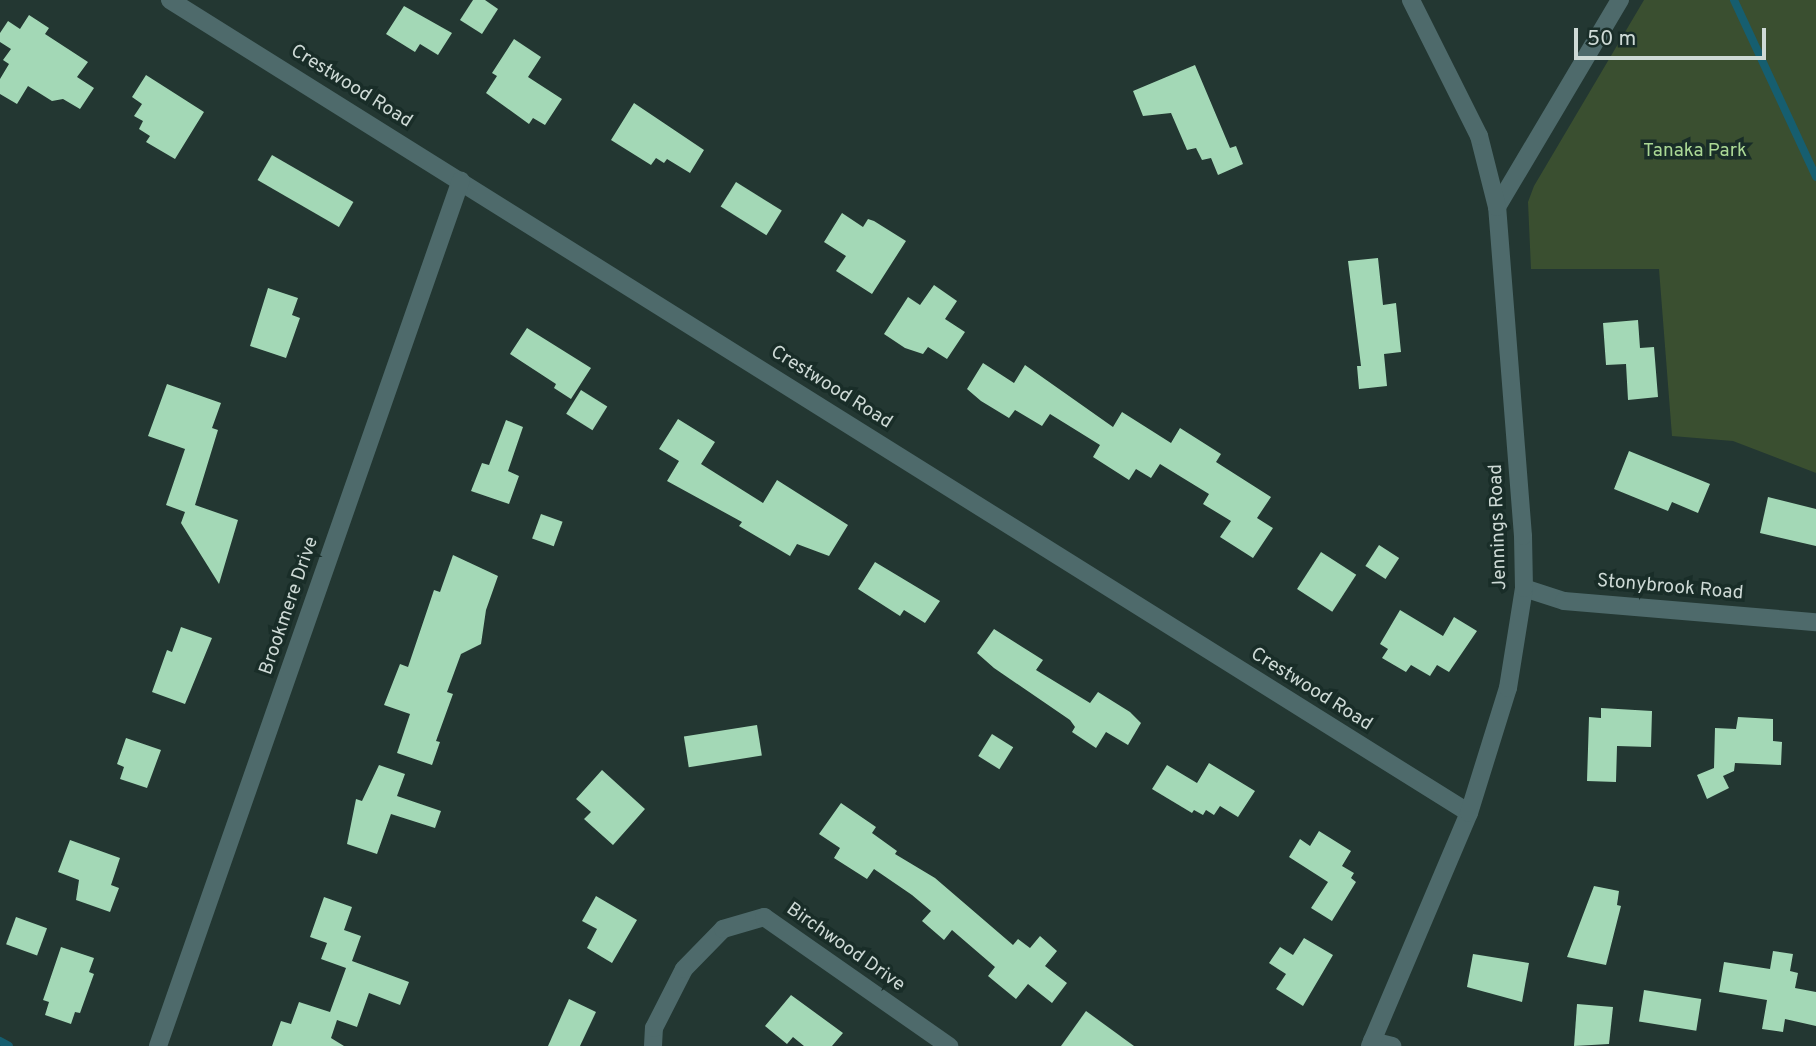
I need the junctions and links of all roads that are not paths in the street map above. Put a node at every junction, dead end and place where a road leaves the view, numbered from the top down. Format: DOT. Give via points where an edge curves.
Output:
graph roads {
  1 [pos="170,0"];
  2 [pos="1411,0"];
  3 [pos="1620,0"];
  4 [pos="461,180"];
  5 [pos="1497,207"];
  6 [pos="1524,588"];
  7 [pos="1816,622"];
  8 [pos="1469,813"];
  9 [pos="1371,1044"];
  10 [pos="158,1046"];
  11 [pos="653,1046"];
  12 [pos="949,1046"];
  13 [pos="1392,1046"];
  1 -- 4 [label="street, Crestwood Road"];
  2 -- 5 [label="street, Jennings Road" via="1479,136"];
  3 -- 5 [label="street"];
  4 -- 8 [label="street, Crestwood Road"];
  4 -- 10 [label="street, Brookmere Drive"];
  5 -- 6 [label="street, Jennings Road"];
  6 -- 7 [label="street, Stonybrook Road" via="1564,601"];
  6 -- 8 [label="street, Jennings Road" via="1508,688"];
  8 -- 9 [label="street, Jennings Road"];
  9 -- 13 [label="street"];
  11 -- 12 [label="street, Birchwood Drive" via="654,1028 684,969 723,929 764,918"];
}
